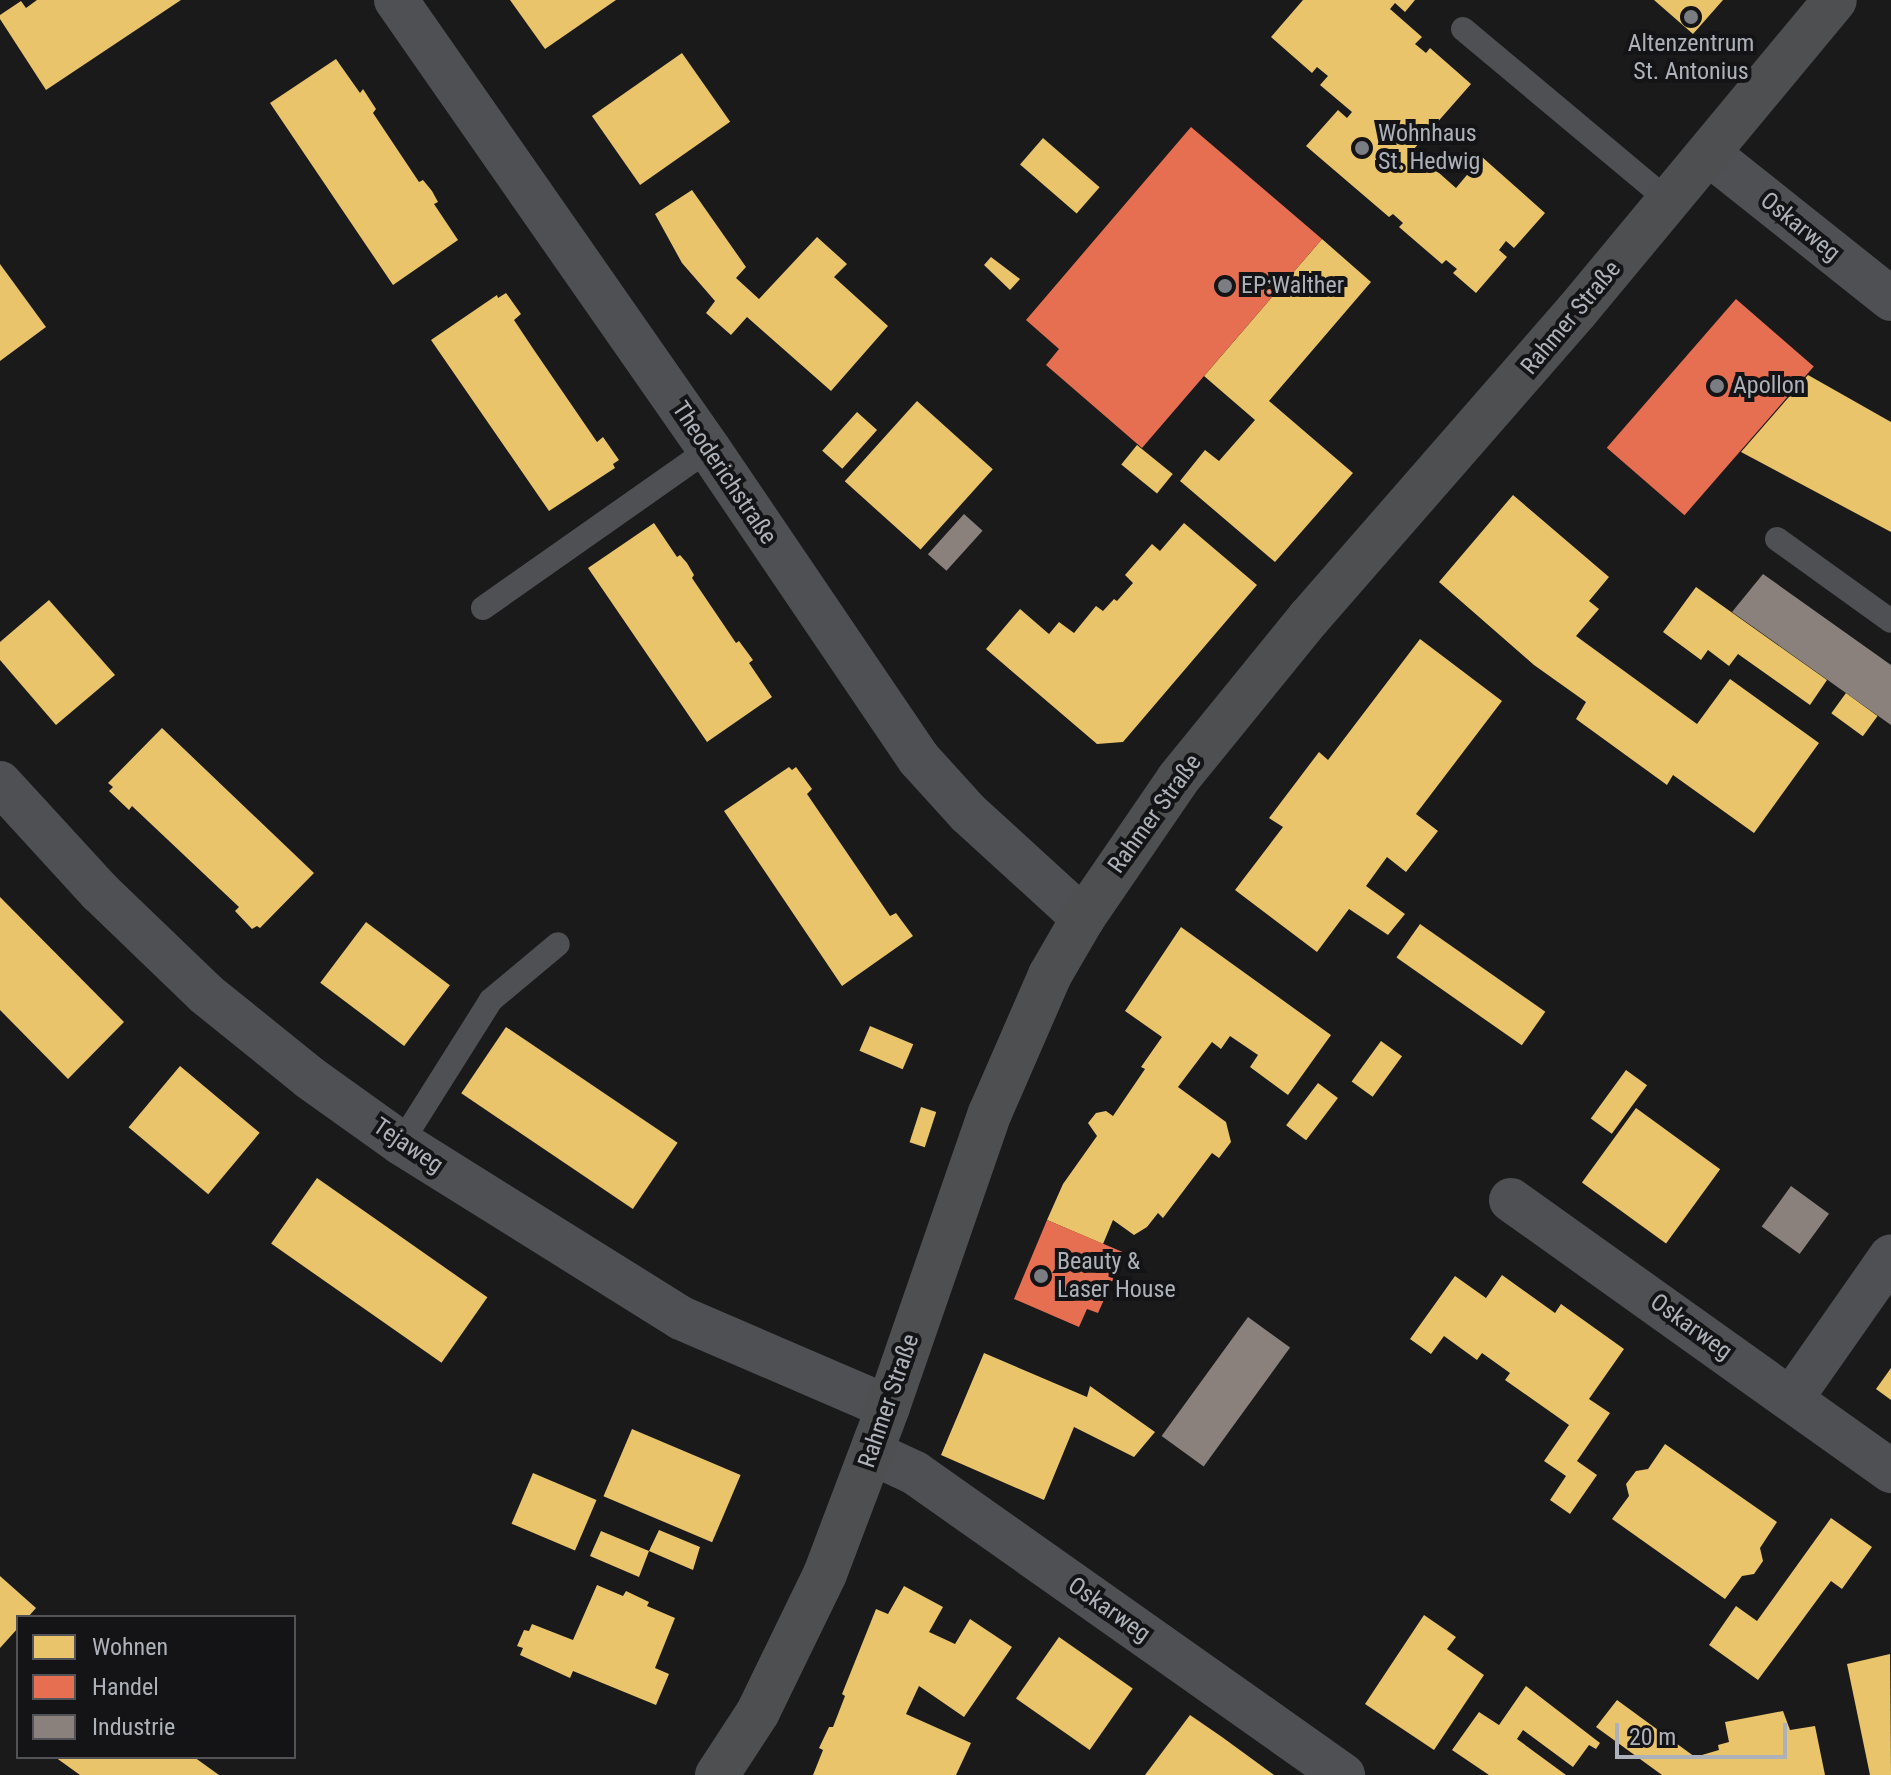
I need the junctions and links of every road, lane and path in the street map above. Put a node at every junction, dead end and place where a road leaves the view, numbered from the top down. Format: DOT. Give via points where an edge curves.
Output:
graph roads {
  1 [pos="396,0"];
  2 [pos="1835,0"];
  3 [pos="1463,29"];
  4 [pos="1709,154"];
  5 [pos="1669,201"];
  6 [pos="1891,299"];
  7 [pos="709,449"];
  8 [pos="1777,539"];
  9 [pos="483,608"];
  10 [pos="1891,621"];
  11 [pos="0,783"];
  12 [pos="1083,918"];
  13 [pos="558,944"];
  14 [pos="401,1143"];
  15 [pos="1511,1200"];
  16 [pos="1891,1256"];
  17 [pos="1791,1399"];
  18 [pos="888,1407"];
  19 [pos="872,1453"];
  20 [pos="1891,1471"];
  21 [pos="717,1775"];
  22 [pos="1343,1775"];
  1 -- 7 [label="street, Theoderichstraße"];
  2 -- 4 [label="main road, Rahmer Straße"];
  3 -- 5 [label="lane"];
  4 -- 5 [label="main road, Rahmer Straße"];
  4 -- 6 [label="street, Oskarweg"];
  5 -- 12 [label="main road, Rahmer Straße" via="1309,618 1178,779"];
  7 -- 9 [label="lane"];
  7 -- 12 [label="street, Theoderichstraße" via="919,759 968,813"];
  8 -- 10 [label="lane"];
  11 -- 14 [label="street, Tejaweg" via="100,892 206,994"];
  12 -- 18 [label="main road, Rahmer Straße" via="1050,975 990,1113"];
  13 -- 14 [label="lane" via="491,1000"];
  14 -- 18 [label="street, Tejaweg" via="681,1318"];
  15 -- 17 [label="street, Oskarweg"];
  16 -- 17 [label="street"];
  17 -- 20 [label="street, Oskarweg"];
  18 -- 19 [label="main road, Rahmer Straße"];
  19 -- 21 [label="main road, Rahmer Straße" via="818,1587 758,1712"];
  19 -- 22 [label="street, Oskarweg" via="915,1473"];
}
